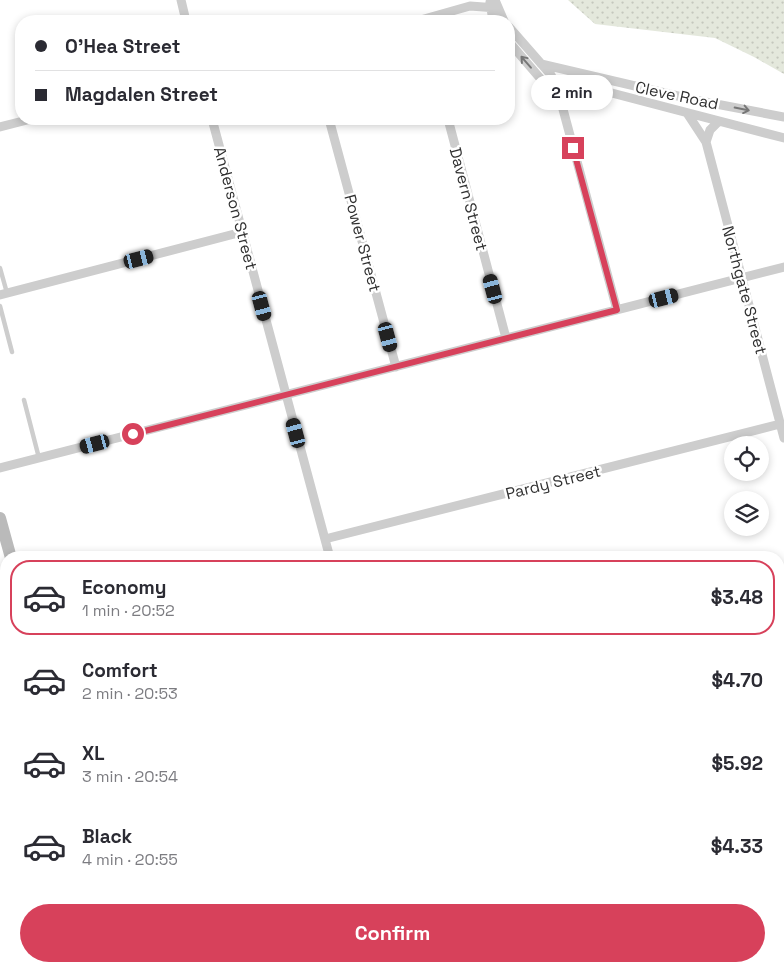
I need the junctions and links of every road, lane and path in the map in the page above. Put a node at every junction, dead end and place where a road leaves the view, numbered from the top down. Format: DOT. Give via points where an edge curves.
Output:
graph roads {
  1 [pos="181,0"];
  2 [pos="493,4"];
  3 [pos="185,15"];
  4 [pos="440,15"];
  5 [pos="500,15"];
  6 [pos="515,34"];
  7 [pos="515,49"];
  8 [pos="541,64"];
  9 [pos="563,111"];
  10 [pos="688,112"];
  11 [pos="784,117"];
  12 [pos="719,121"];
  13 [pos="15,123"];
  14 [pos="214,125"];
  15 [pos="332,125"];
  16 [pos="450,125"];
  17 [pos="0,127"];
  18 [pos="784,138"];
  19 [pos="706,142"];
  20 [pos="242,232"];
  21 [pos="784,267"];
  22 [pos="0,268"];
  23 [pos="742,278"];
  24 [pos="3,294"];
  25 [pos="0,306"];
  26 [pos="617,310"];
  27 [pos="506,338"];
  28 [pos="12,352"];
  29 [pos="396,367"];
  30 [pos="286,395"];
  31 [pos="24,400"];
  32 [pos="780,424"];
  33 [pos="784,438"];
  34 [pos="39,458"];
  35 [pos="0,468"];
  36 [pos="0,518"];
  37 [pos="325,539"];
  38 [pos="9,551"];
  39 [pos="329,551"];
  1 -- 3 [label="street"];
  2 -- 4 [label="street" via="470,6"];
  2 -- 5 [label="street"];
  6 -- 8 [label="street"];
  9 -- 7 [label="street, one-way" via="550,88"];
  8 -- 9 [label="street" via="554,81"];
  8 -- 11 [label="street, Cleve Road, one-way"];
  9 -- 10 [label="street, Cleve Road" via="566,94 580,85"];
  9 -- 26 [label="street"];
  10 -- 12 [label="street, Cleve Road"];
  10 -- 19 [label="street, Northgate Street"];
  12 -- 18 [label="street, Cleve Road"];
  12 -- 19 [label="street" via="710,130"];
  13 -- 17 [label="street"];
  14 -- 20 [label="street, Anderson Street"];
  15 -- 29 [label="street, Power Street"];
  16 -- 27 [label="street, Davern Street"];
  19 -- 23 [label="street, Northgate Street"];
  20 -- 24 [label="street"];
  20 -- 30 [label="street, Anderson Street"];
  21 -- 23 [label="street"];
  22 -- 24 [label="lane"];
  23 -- 26 [label="street"];
  23 -- 32 [label="street, Northgate Street"];
  25 -- 28 [label="lane"];
  26 -- 27 [label="street"];
  27 -- 29 [label="street"];
  29 -- 30 [label="street"];
  30 -- 34 [label="street"];
  30 -- 37 [label="street, Anderson Street"];
  31 -- 34 [label="lane"];
  32 -- 33 [label="street, Northgate Street"];
  32 -- 37 [label="street, Pardy Street"];
  34 -- 35 [label="street"];
  36 -- 38 [label="main road"];
  37 -- 39 [label="street, Anderson Street"];
}
